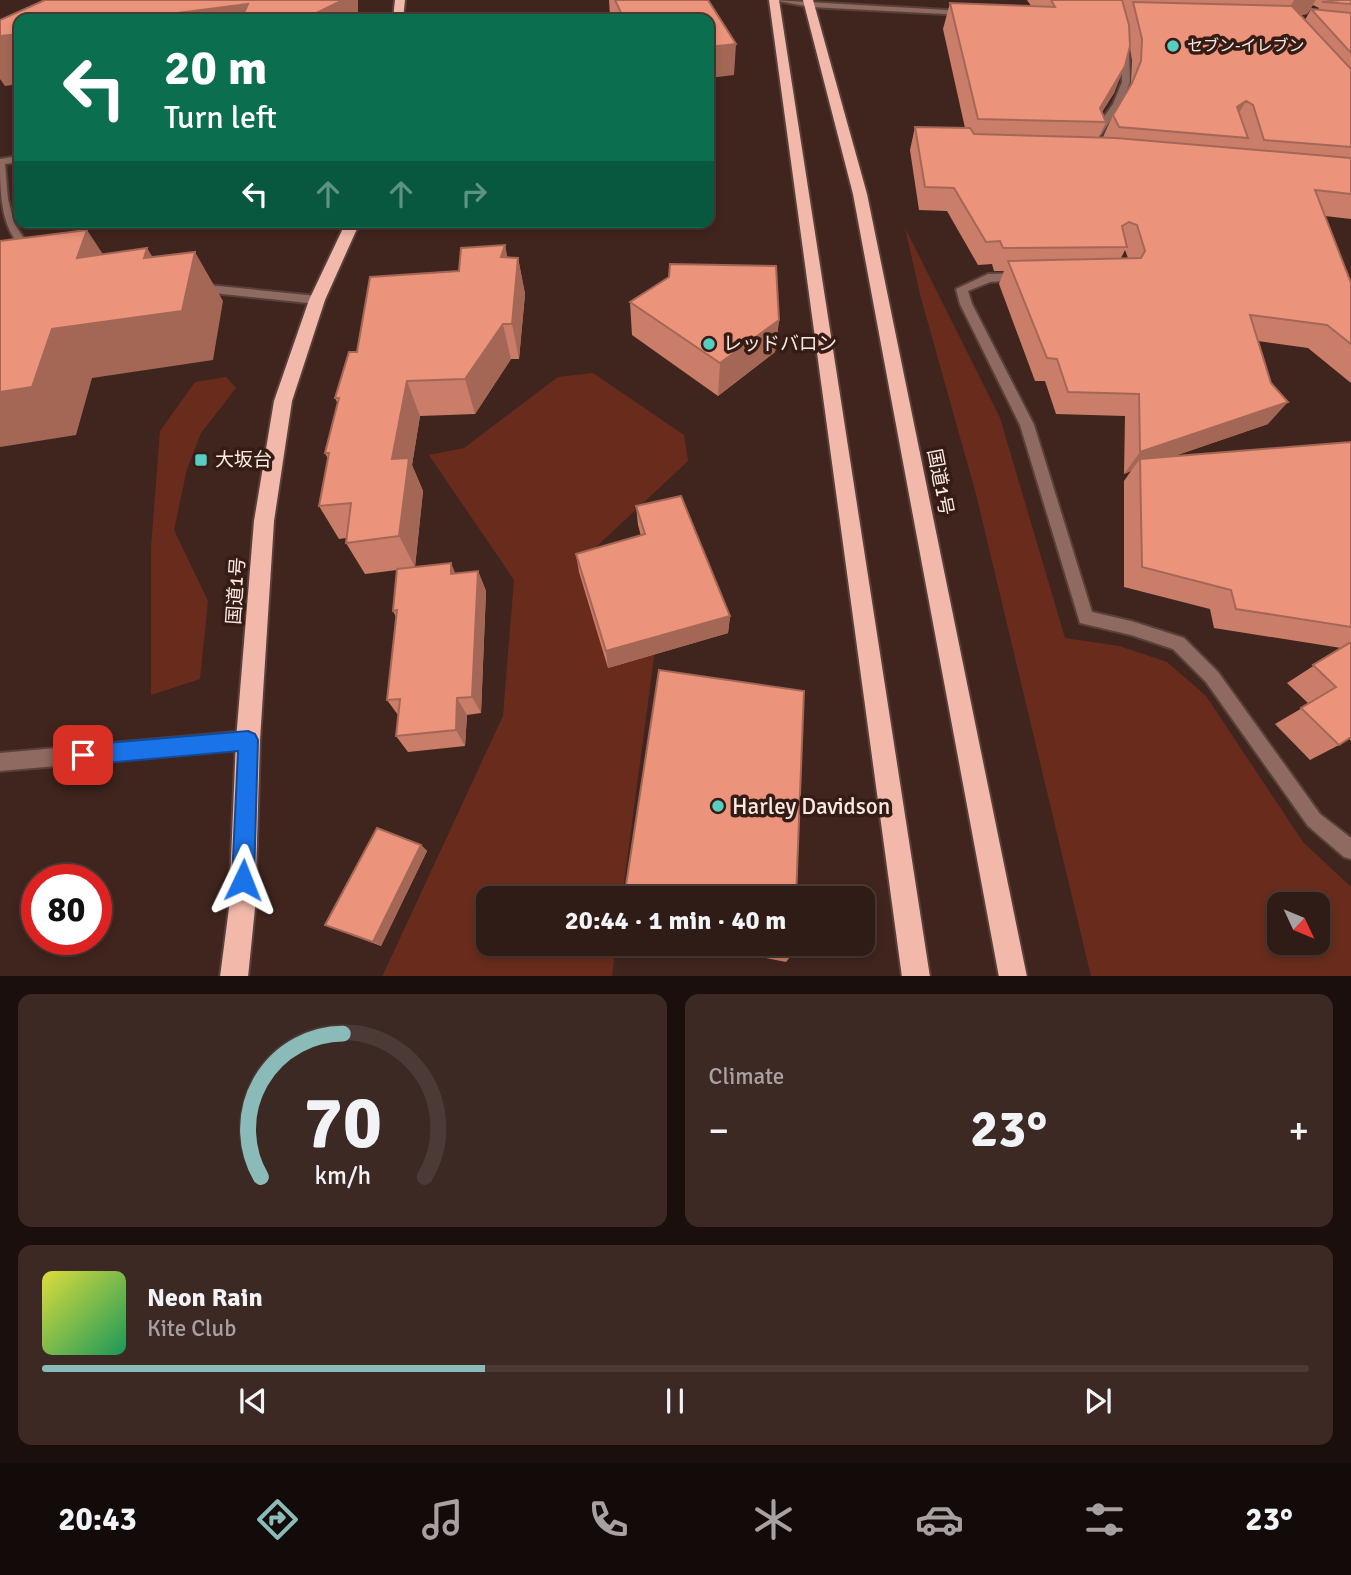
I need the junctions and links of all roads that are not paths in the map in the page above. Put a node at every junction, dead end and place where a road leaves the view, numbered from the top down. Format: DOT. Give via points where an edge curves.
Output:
graph roads {
  1 [pos="776,0"];
  2 [pos="810,3"];
  3 [pos="976,13"];
  4 [pos="1124,39"];
  5 [pos="1099,146"];
  6 [pos="0,163"];
  7 [pos="349,228"];
  8 [pos="41,250"];
  9 [pos="1029,277"];
  10 [pos="188,287"];
  11 [pos="317,300"];
  12 [pos="248,740"];
  13 [pos="0,762"];
  14 [pos="1351,850"];
  15 [pos="234,976"];
  16 [pos="916,976"];
  17 [pos="1013,976"];
  1 -- 2 [label="street"];
  1 -- 16 [label="highway"];
  2 -- 3 [label="street"];
  2 -- 17 [label="highway, 国道1号" via="860,194"];
  4 -- 5 [label="street" via="1126,82 1095,137"];
  6 -- 8 [label="street" via="3,202 14,237 24,253"];
  7 -- 11 [label="highway, 国道1号"];
  9 -- 14 [label="street" via="988,278 962,289 1027,425 1086,618 1178,643 1212,677 1314,820"];
  10 -- 11 [label="street"];
  11 -- 12 [label="highway, 国道1号" via="283,401 264,521"];
  12 -- 13 [label="street"];
  12 -- 15 [label="highway, 国道1号" via="242,908"];
}
